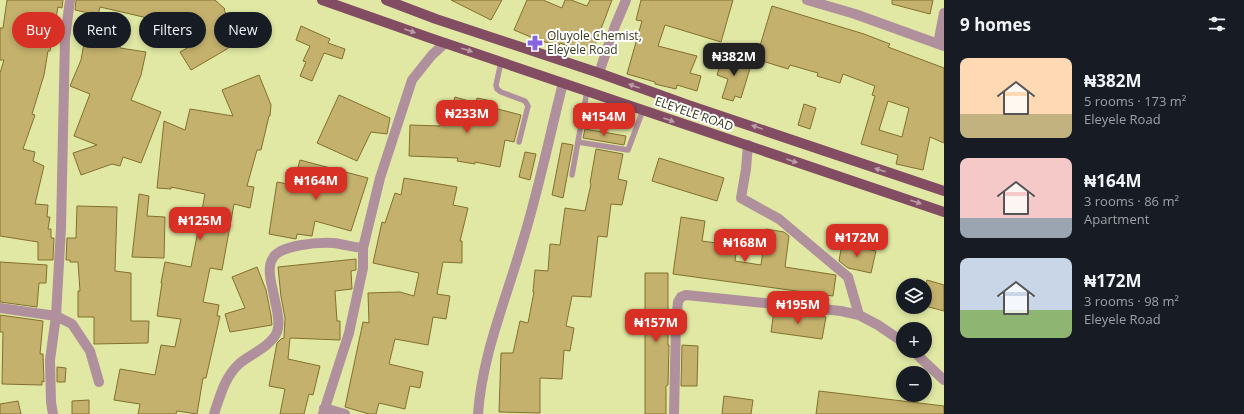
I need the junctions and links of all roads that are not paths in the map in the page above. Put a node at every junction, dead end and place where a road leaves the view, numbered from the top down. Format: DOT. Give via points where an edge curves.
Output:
graph roads {
  1 [pos="70,0"];
  2 [pos="324,0"];
  3 [pos="386,0"];
  4 [pos="626,0"];
  5 [pos="807,0"];
  6 [pos="944,13"];
  7 [pos="445,43"];
  8 [pos="941,45"];
  9 [pos="501,62"];
  10 [pos="599,73"];
  11 [pos="563,83"];
  12 [pos="587,91"];
  13 [pos="643,110"];
  14 [pos="519,142"];
  15 [pos="578,142"];
  16 [pos="748,145"];
  17 [pos="572,175"];
  18 [pos="944,191"];
  19 [pos="944,212"];
  20 [pos="363,248"];
  21 [pos="0,308"];
  22 [pos="859,315"];
  23 [pos="56,316"];
  24 [pos="896,337"];
  25 [pos="920,358"];
  26 [pos="944,380"];
  27 [pos="99,382"];
  28 [pos="324,411"];
  29 [pos="53,414"];
  30 [pos="214,414"];
  31 [pos="345,414"];
  32 [pos="478,414"];
  33 [pos="674,414"];
  1 -- 23 [label="street" via="66,38"];
  2 -- 7 [label="main road, ELEYELE ROAD, one-way"];
  3 -- 10 [label="main road, ELEYELE ROAD"];
  4 -- 10 [label="street"];
  5 -- 8 [label="street" via="855,14"];
  6 -- 8 [label="street"];
  7 -- 9 [label="main road, ELEYELE ROAD, one-way"];
  7 -- 20 [label="street" via="412,80 380,178"];
  9 -- 11 [label="main road, ELEYELE ROAD"];
  9 -- 14 [label="lane" via="496,89 525,101 528,106"];
  18 -- 10 [label="main road, ELEYELE ROAD, one-way"];
  11 -- 12 [label="main road, ELEYELE ROAD"];
  11 -- 32 [label="street" via="529,222 493,335 482,382"];
  12 -- 13 [label="main road, ELEYELE ROAD"];
  12 -- 15 [label="lane"];
  13 -- 15 [label="lane" via="628,150"];
  13 -- 16 [label="main road, ELEYELE ROAD, one-way"];
  15 -- 17 [label="lane"];
  16 -- 19 [label="main road, ELEYELE ROAD, one-way"];
  16 -- 22 [label="street" via="741,198 779,219 848,277"];
  20 -- 28 [label="street" via="363,268 349,333"];
  20 -- 30 [label="street" via="332,243 293,246 278,251 272,258 270,272 278,318 277,332 271,341 239,364 229,377"];
  21 -- 23 [label="street"];
  22 -- 24 [label="street"];
  22 -- 33 [label="street" via="686,295 681,297 678,302 676,323"];
  23 -- 27 [label="street" via="72,324 83,338 90,351"];
  23 -- 29 [label="street" via="50,360"];
  25 -- 26 [label="street"];
  28 -- 31 [label="street"];
}
